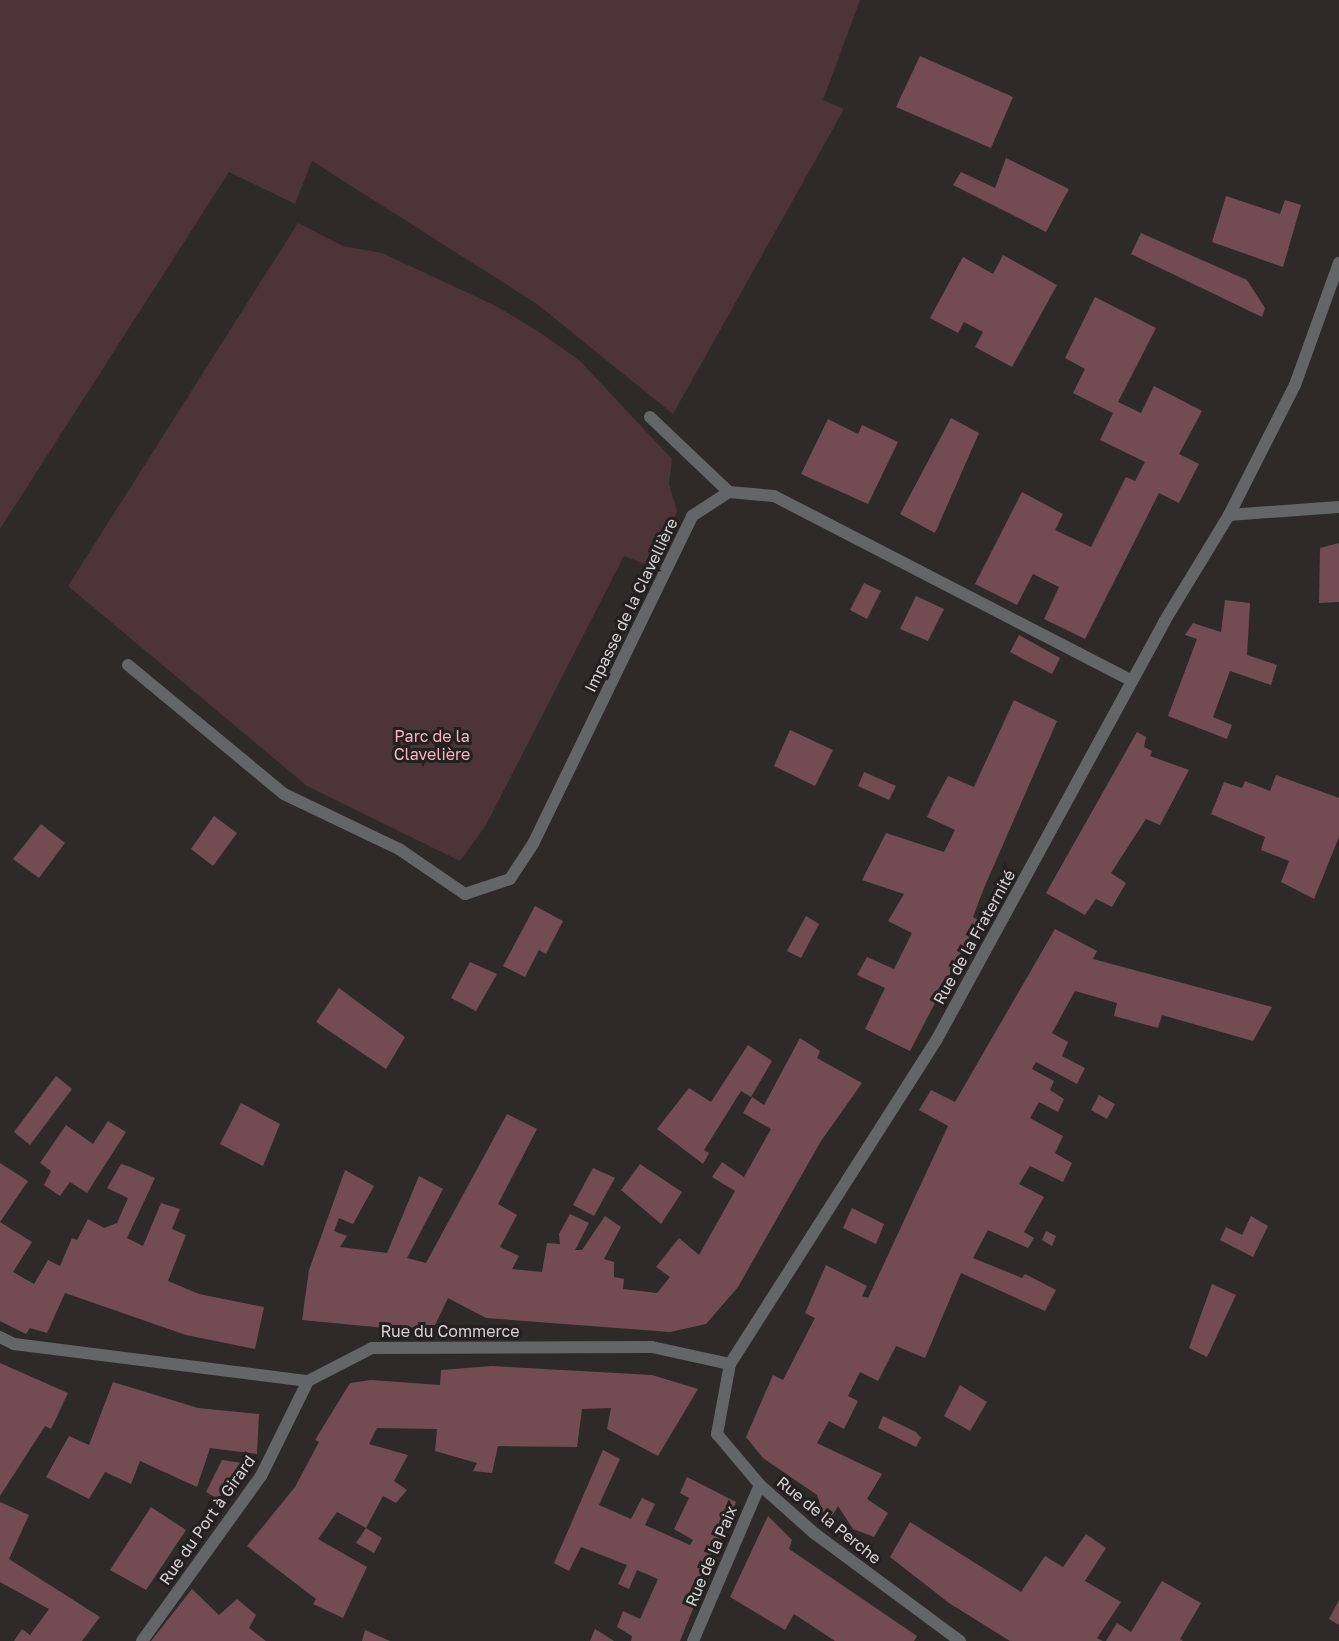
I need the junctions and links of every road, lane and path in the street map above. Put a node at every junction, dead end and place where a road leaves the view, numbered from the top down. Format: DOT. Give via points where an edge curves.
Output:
graph roads {
  1 [pos="1339,263"];
  2 [pos="650,417"];
  3 [pos="729,492"];
  4 [pos="1339,507"];
  5 [pos="1229,515"];
  6 [pos="128,664"];
  7 [pos="1132,681"];
  8 [pos="0,1337"];
  9 [pos="730,1364"];
  10 [pos="308,1381"];
  11 [pos="760,1485"];
  12 [pos="142,1641"];
  13 [pos="693,1641"];
  14 [pos="960,1641"];
  1 -- 5 [label="street, Rue de la Fraternité" via="1295,385"];
  2 -- 3 [label="street"];
  3 -- 6 [label="street, Impasse de la Clavellière" via="692,516 516,871 510,879 465,894 399,849 284,794"];
  3 -- 7 [label="street" via="774,496"];
  4 -- 5 [label="street"];
  5 -- 7 [label="street, Rue de la Fraternité"];
  7 -- 9 [label="street, Rue de la Fraternité" via="937,1039"];
  8 -- 10 [label="street" via="14,1344"];
  9 -- 10 [label="street, Rue du Commerce" via="652,1347 372,1348"];
  9 -- 11 [label="street, Rue de la Perche" via="717,1434"];
  10 -- 12 [label="street, Rue du Port à Girard" via="261,1476"];
  11 -- 13 [label="street, Rue de la Paix"];
  11 -- 14 [label="street, Rue de la Perche" via="814,1533"];
}
